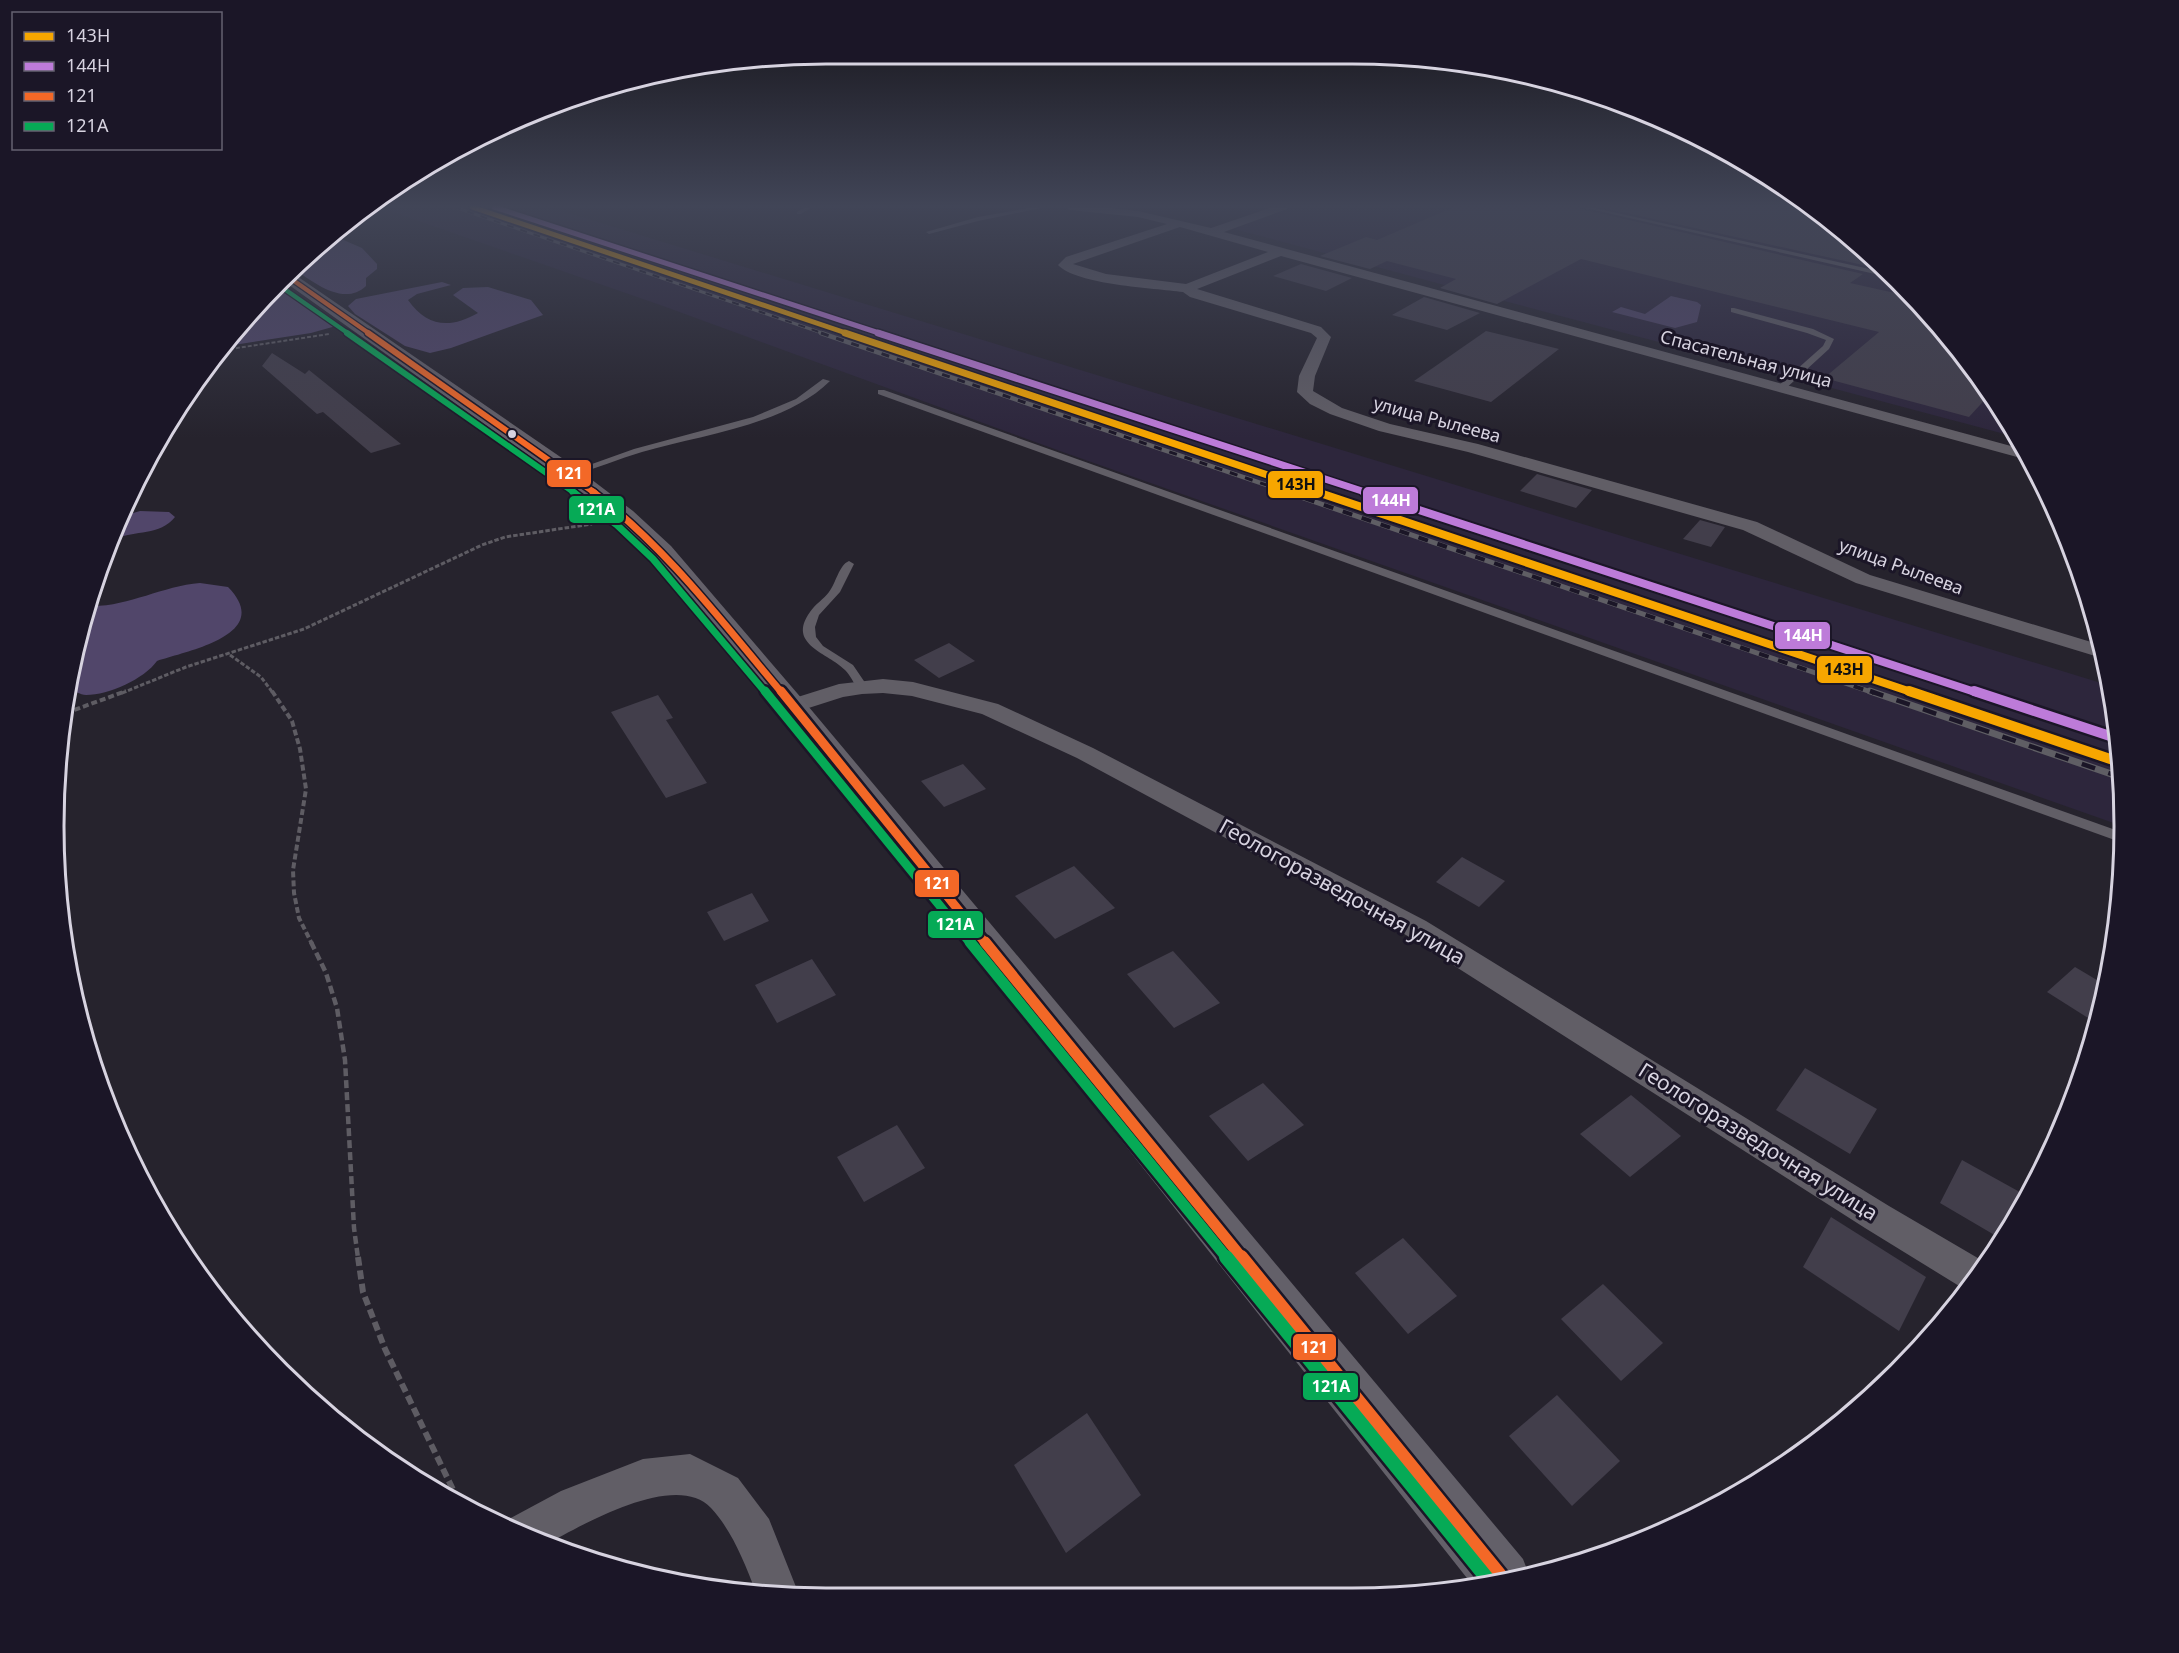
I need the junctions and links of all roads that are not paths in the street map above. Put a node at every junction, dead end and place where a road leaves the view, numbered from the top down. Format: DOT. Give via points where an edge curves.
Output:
graph roads {
  1 [pos="299,284"];
  2 [pos="1156,284"];
  3 [pos="1197,284"];
  4 [pos="1397,284"];
  5 [pos="1187,288"];
  6 [pos="1734,310"];
  7 [pos="826,381"];
  8 [pos="1780,389"];
  9 [pos="881,392"];
  10 [pos="2015,452"];
  11 [pos="569,474"];
  12 [pos="849,564"];
  13 [pos="2094,649"];
  14 [pos="862,687"];
  15 [pos="793,706"];
  16 [pos="2114,834"];
  17 [pos="1970,1273"];
  18 [pos="533,1529"];
  19 [pos="1499,1574"];
  20 [pos="775,1587"];
  1 -- 11 [label="main road"];
  2 -- 5 [label="street, улица Рылеева"];
  3 -- 5 [label="street"];
  4 -- 8 [label="street, Спасательная улица"];
  5 -- 13 [label="street, улица Рылеева" via="1321,333 1323,341 1307,376 1305,392 1336,411 1410,435 1472,448 1750,526 1863,579"];
  6 -- 8 [label="lane" via="1830,339"];
  7 -- 11 [label="lane" via="799,401 756,419"];
  8 -- 10 [label="street, Спасательная улица"];
  9 -- 16 [label="lane"];
  11 -- 15 [label="main road" via="662,550"];
  12 -- 14 [label="lane" via="835,592 814,614 810,638 849,667"];
  14 -- 15 [label="street, Геологоразведочная улица"];
  14 -- 17 [label="street, Геологоразведочная улица" via="931,693 990,709 1085,753 1406,922"];
  15 -- 19 [label="main road"];
  18 -- 20 [label="street" via="576,1506 642,1479 690,1474 724,1492 754,1534"];
}
